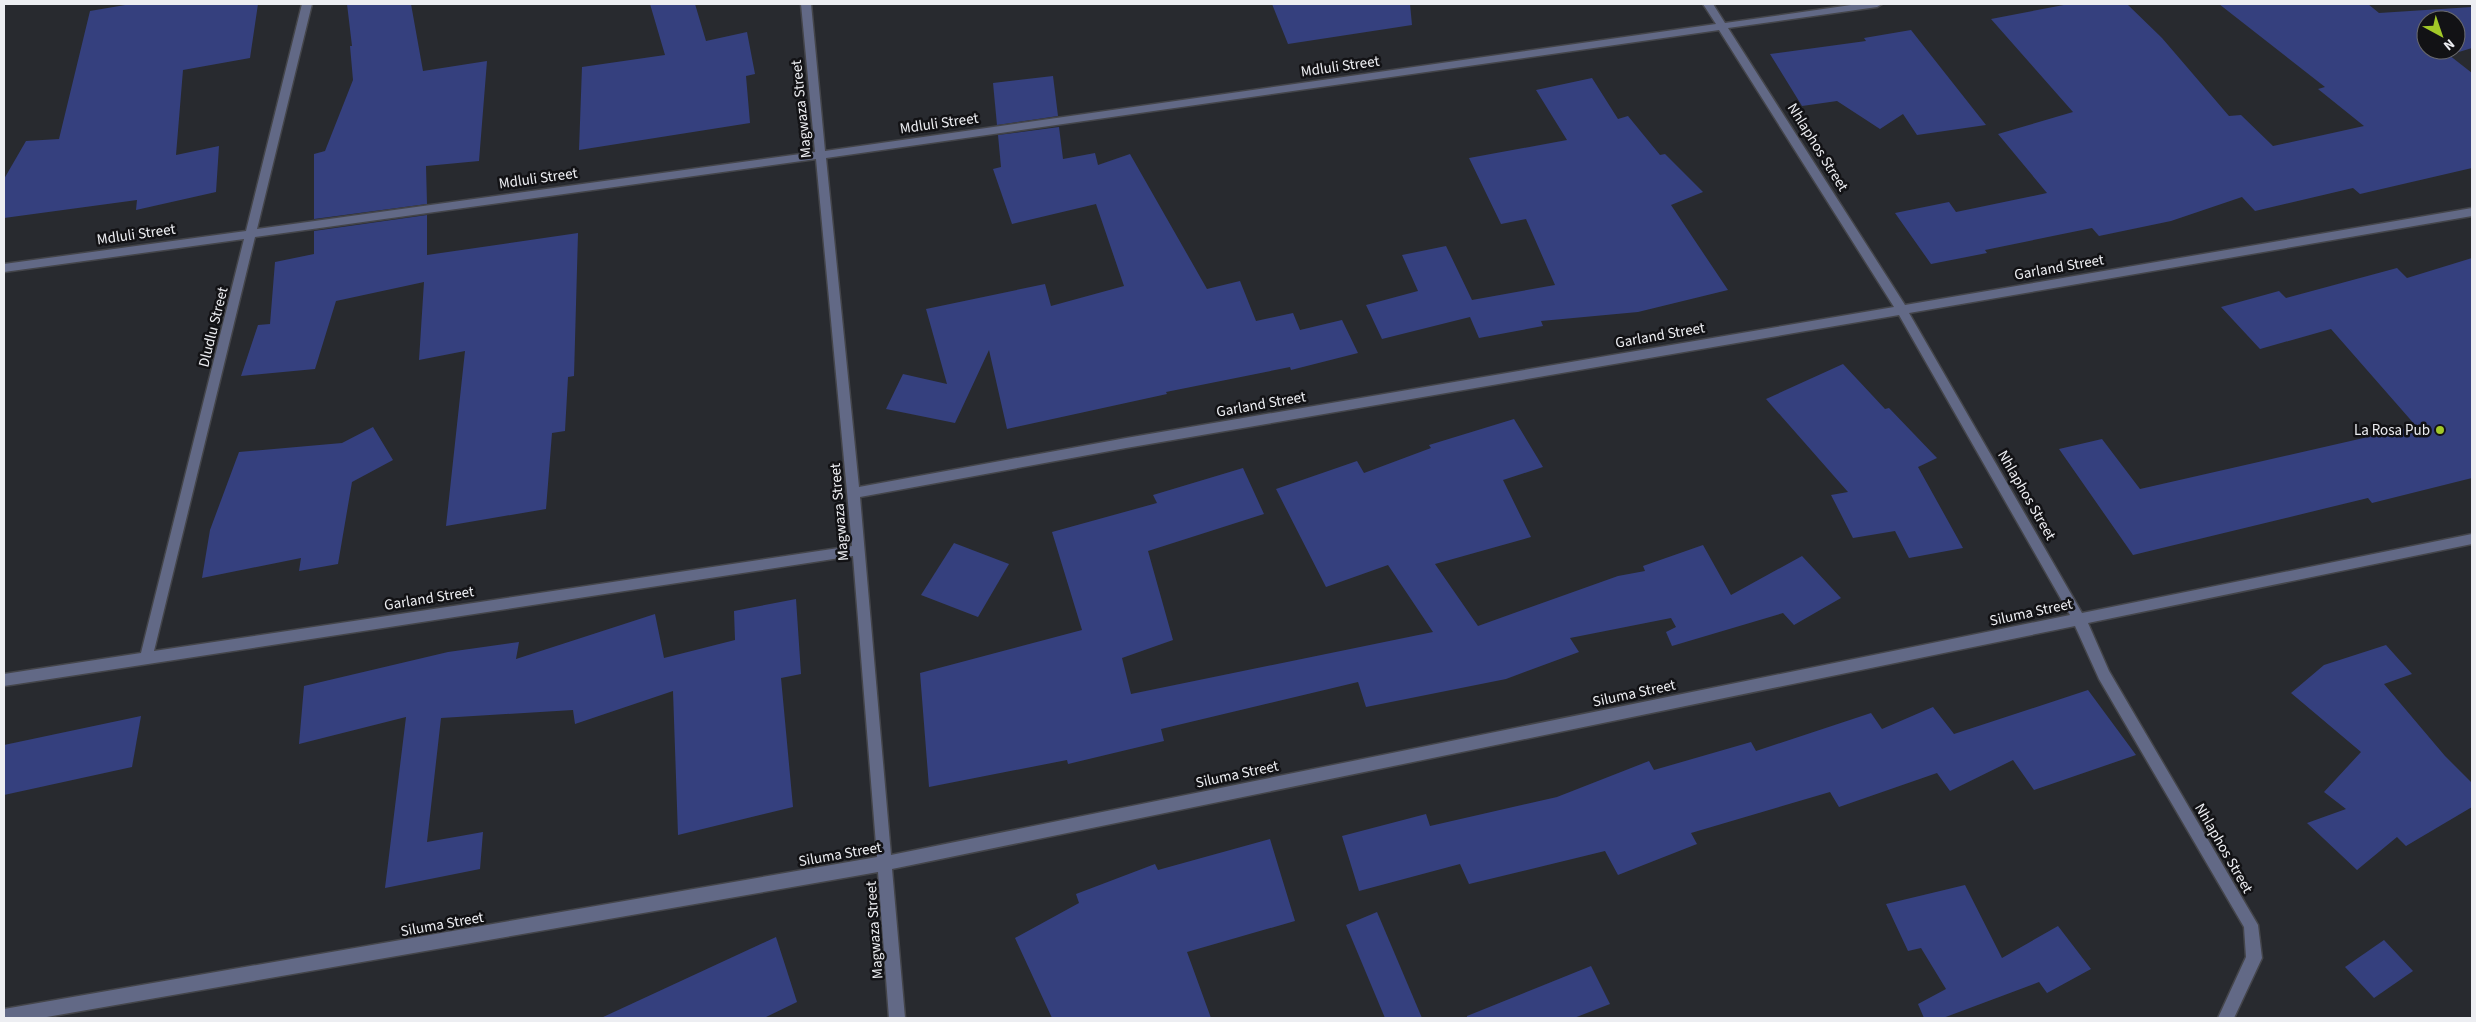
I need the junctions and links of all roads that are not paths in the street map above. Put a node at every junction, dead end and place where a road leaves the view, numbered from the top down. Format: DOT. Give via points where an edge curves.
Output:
graph roads {
  1 [pos="307,4"];
  2 [pos="806,4"];
  3 [pos="1708,4"];
  4 [pos="1877,4"];
  5 [pos="1723,26"];
  6 [pos="822,155"];
  7 [pos="2472,212"];
  8 [pos="252,232"];
  9 [pos="4,268"];
  10 [pos="1902,310"];
  11 [pos="854,492"];
  12 [pos="2472,539"];
  13 [pos="859,550"];
  14 [pos="2079,618"];
  15 [pos="146,658"];
  16 [pos="4,680"];
  17 [pos="886,863"];
  18 [pos="4,1017"];
  19 [pos="897,1018"];
  20 [pos="2226,1018"];
  1 -- 8 [label="street, Dludlu Street"];
  2 -- 6 [label="street, Magwaza Street"];
  3 -- 5 [label="street, Nhlaphos Street"];
  4 -- 5 [label="street, Mdluli Street"];
  5 -- 6 [label="street, Mdluli Street"];
  5 -- 10 [label="street, Nhlaphos Street"];
  6 -- 8 [label="street, Mdluli Street"];
  6 -- 11 [label="street, Magwaza Street"];
  7 -- 10 [label="street, Garland Street"];
  8 -- 9 [label="street, Mdluli Street"];
  8 -- 15 [label="street, Dludlu Street"];
  10 -- 11 [label="street, Garland Street"];
  10 -- 14 [label="street, Nhlaphos Street"];
  11 -- 13 [label="street, Magwaza Street"];
  12 -- 14 [label="street, Siluma Street"];
  13 -- 15 [label="street, Garland Street"];
  13 -- 17 [label="street, Magwaza Street"];
  14 -- 17 [label="street, Siluma Street"];
  14 -- 20 [label="street, Nhlaphos Street" via="2104,675 2251,925 2254,958"];
  15 -- 16 [label="street, Garland Street"];
  17 -- 18 [label="street, Siluma Street"];
  17 -- 19 [label="street, Magwaza Street"];
}
